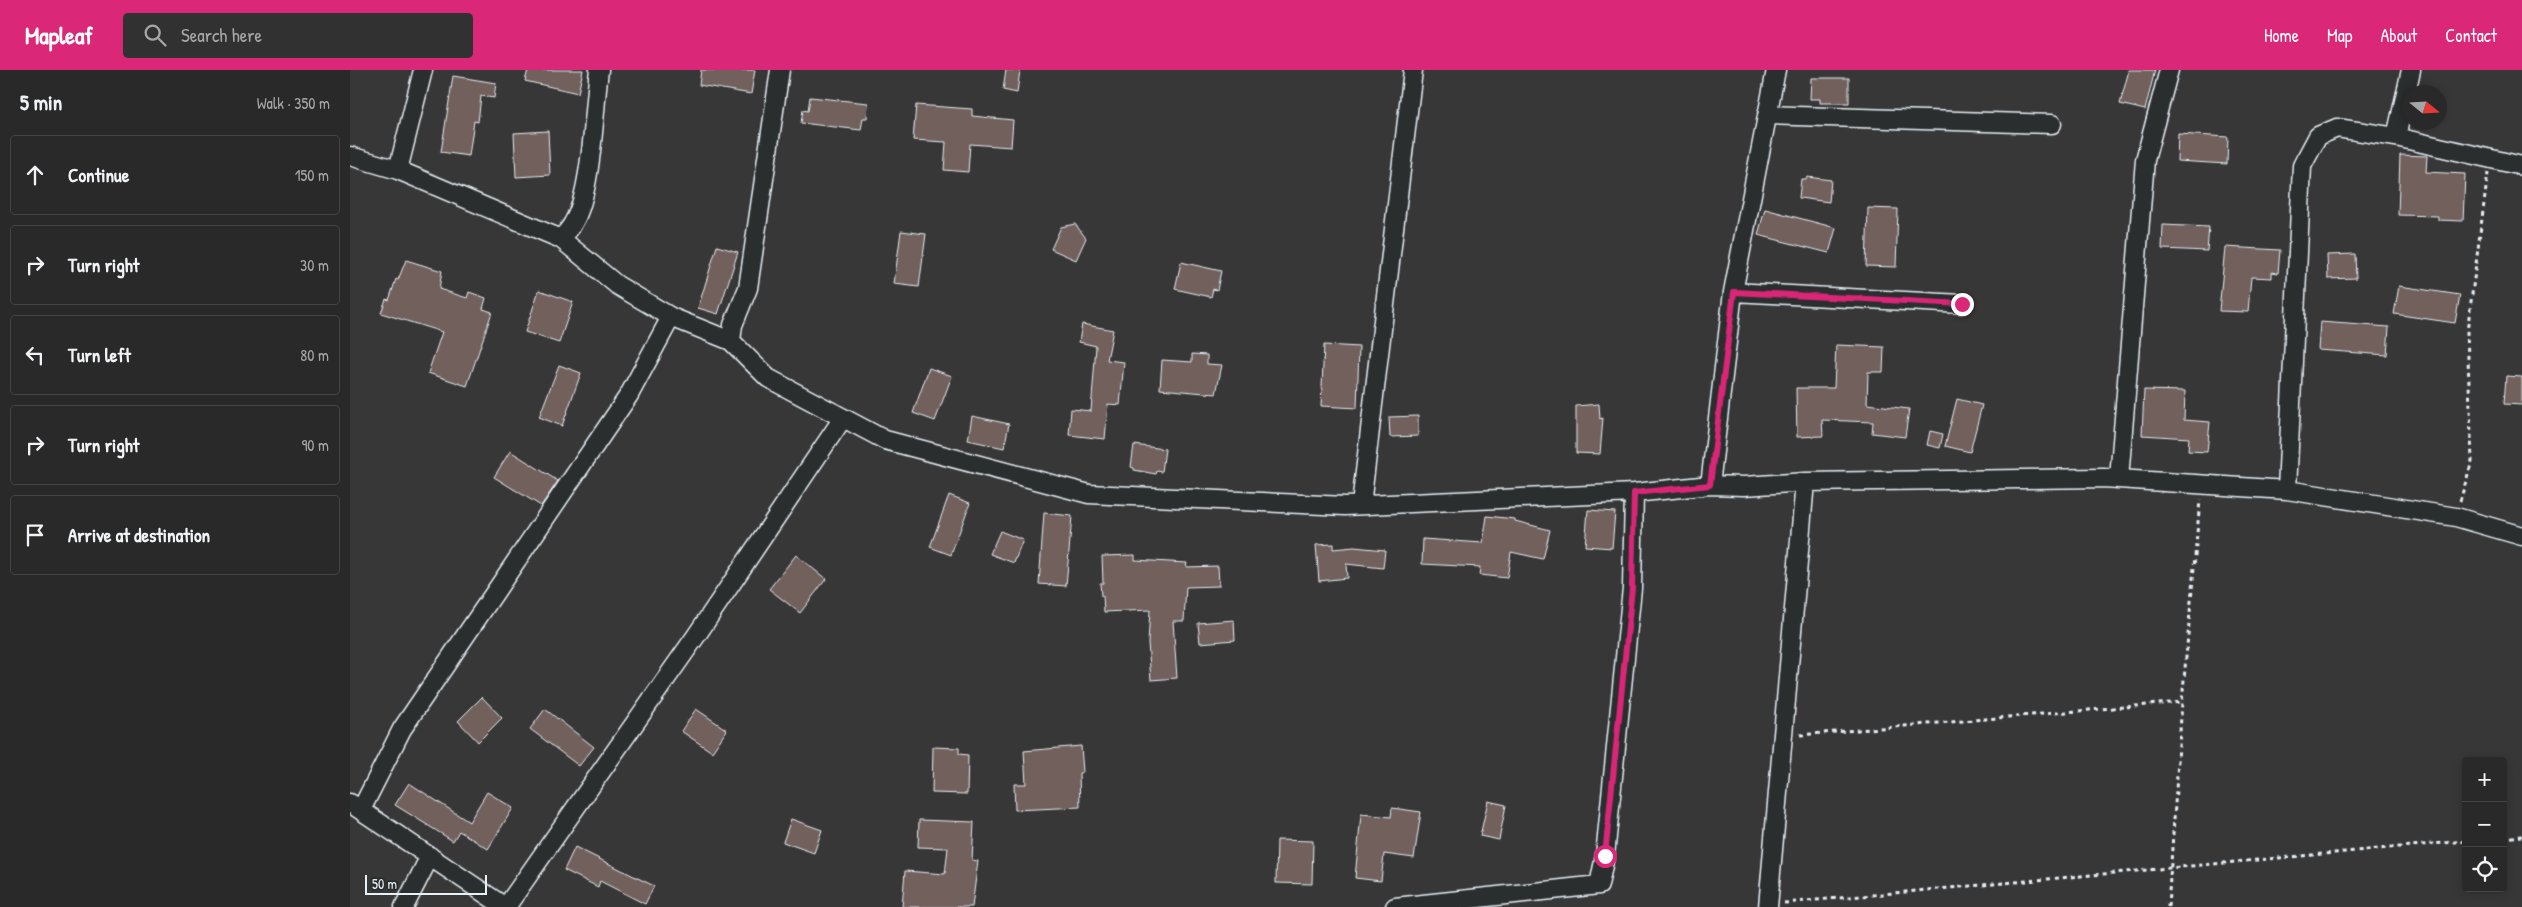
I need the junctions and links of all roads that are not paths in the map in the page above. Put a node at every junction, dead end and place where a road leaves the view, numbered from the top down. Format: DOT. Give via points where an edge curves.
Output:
graph roads {
  1 [pos="423,70"];
  2 [pos="599,70"];
  3 [pos="780,70"];
  4 [pos="1413,70"];
  5 [pos="1776,70"];
  6 [pos="2169,70"];
  7 [pos="2411,70"];
  8 [pos="1767,115"];
  9 [pos="2052,124"];
  10 [pos="2396,137"];
  11 [pos="350,156"];
  12 [pos="2522,166"];
  13 [pos="398,170"];
  14 [pos="561,239"];
  15 [pos="1734,292"];
  16 [pos="1962,304"];
  17 [pos="671,317"];
  18 [pos="731,341"];
  19 [pos="843,418"];
  20 [pos="2119,479"];
  21 [pos="1805,482"];
  22 [pos="1710,485"];
  23 [pos="2287,490"];
  24 [pos="1634,493"];
  25 [pos="1362,505"];
  26 [pos="2522,536"];
  27 [pos="355,806"];
  28 [pos="430,856"];
  29 [pos="1768,906"];
  30 [pos="404,907"];
  31 [pos="506,907"];
  32 [pos="1395,907"];
  1 -- 13 [label="street"];
  2 -- 14 [label="street" via="582,201 574,223"];
  3 -- 18 [label="street" via="748,288 733,325"];
  4 -- 25 [label="street"];
  5 -- 8 [label="street"];
  6 -- 20 [label="street" via="2145,160"];
  7 -- 10 [label="street"];
  8 -- 9 [label="street"];
  8 -- 15 [label="street"];
  10 -- 12 [label="street"];
  10 -- 23 [label="street" via="2337,128 2318,136 2302,166"];
  11 -- 13 [label="street"];
  13 -- 14 [label="street"];
  14 -- 17 [label="street" via="617,285"];
  15 -- 16 [label="street"];
  15 -- 22 [label="street"];
  17 -- 18 [label="street"];
  17 -- 27 [label="street" via="629,395 402,729"];
  18 -- 19 [label="street" via="768,378"];
  19 -- 25 [label="street" via="884,440 1090,494"];
  19 -- 31 [label="street" via="696,636"];
  20 -- 21 [label="street"];
  20 -- 23 [label="street"];
  21 -- 22 [label="street"];
  21 -- 29 [label="street"];
  22 -- 24 [label="street"];
  23 -- 26 [label="street" via="2456,516"];
  24 -- 25 [label="street"];
  24 -- 32 [label="street" via="1632,588 1605,856 1599,885"];
  27 -- 28 [label="street"];
  28 -- 30 [label="street"];
  28 -- 31 [label="street"];
}
